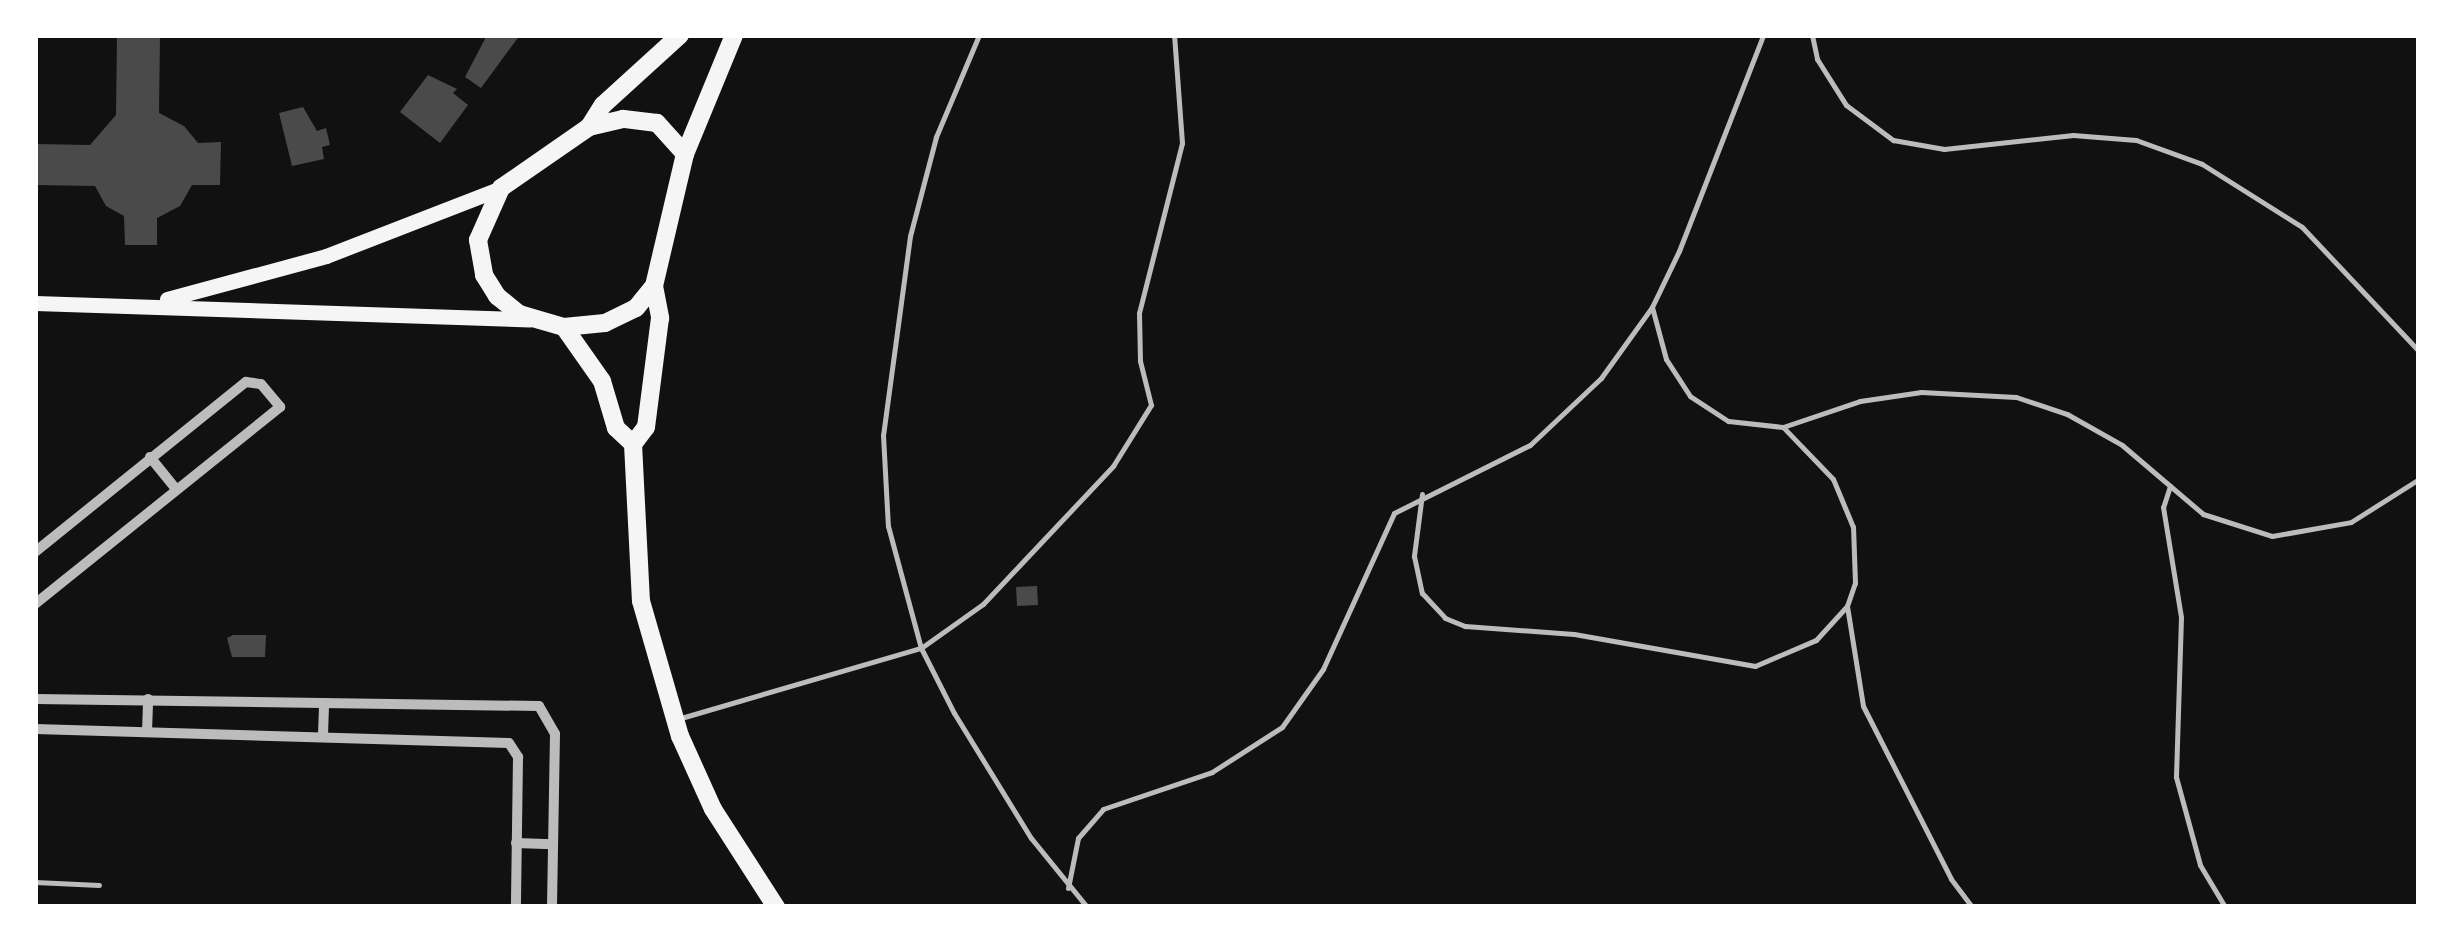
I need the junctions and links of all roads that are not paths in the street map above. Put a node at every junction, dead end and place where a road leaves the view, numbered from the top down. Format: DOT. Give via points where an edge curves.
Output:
graph roads {
  1 [pos="680,35"];
  2 [pos="734,35"];
  3 [pos="979,35"];
  4 [pos="1174,35"];
  5 [pos="1763,35"];
  6 [pos="1812,35"];
  7 [pos="589,127"];
  8 [pos="686,154"];
  9 [pos="502,188"];
  10 [pos="654,286"];
  11 [pos="35,303"];
  12 [pos="134,305"];
  13 [pos="1652,307"];
  14 [pos="530,320"];
  15 [pos="564,327"];
  16 [pos="2419,351"];
  17 [pos="1783,427"];
  18 [pos="633,444"];
  19 [pos="150,457"];
  20 [pos="2419,479"];
  21 [pos="2170,486"];
  22 [pos="176,489"];
  23 [pos="1422,494"];
  24 [pos="35,552"];
  25 [pos="35,604"];
  26 [pos="1847,606"];
  27 [pos="921,648"];
  28 [pos="35,699"];
  29 [pos="148,699"];
  30 [pos="324,702"];
  31 [pos="674,720"];
  32 [pos="35,730"];
  33 [pos="147,732"];
  34 [pos="323,735"];
  35 [pos="516,843"];
  36 [pos="552,844"];
  37 [pos="35,882"];
  38 [pos="99,885"];
  39 [pos="1068,888"];
  40 [pos="516,907"];
  41 [pos="552,907"];
  42 [pos="776,907"];
  43 [pos="1088,907"];
  44 [pos="1972,907"];
  45 [pos="2225,907"];
  1 -- 7 [label="highway" via="603,105"];
  2 -- 8 [label="highway"];
  3 -- 27 [label="lane" via="936,137 891,345 883,436 888,526"];
  4 -- 27 [label="lane" via="1182,144 1138,312 1148,417 1052,534 983,604"];
  5 -- 13 [label="lane"];
  6 -- 16 [label="lane" via="1817,58 1846,105 1894,140 1944,150 2073,135 2136,140 2202,164 2302,227"];
  7 -- 8 [label="highway" via="650,119"];
  7 -- 9 [label="highway"];
  8 -- 10 [label="highway"];
  9 -- 12 [label="main road" via="242,284"];
  9 -- 14 [label="highway" via="482,224 480,265 497,296"];
  10 -- 15 [label="highway" via="627,314"];
  10 -- 18 [label="highway" via="660,318 651,391 646,427"];
  11 -- 12 [label="main road"];
  12 -- 14 [label="main road"];
  13 -- 17 [label="lane" via="1666,359 1690,396 1728,421"];
  13 -- 23 [label="lane" via="1587,394 1530,445"];
  14 -- 15 [label="highway"];
  15 -- 18 [label="highway" via="602,381 616,428"];
  17 -- 21 [label="lane" via="1860,400 1984,392 2066,414 2122,445"];
  17 -- 26 [label="lane" via="1833,479 1853,526 1856,584"];
  18 -- 31 [label="highway" via="642,601"];
  19 -- 22 [label="street"];
  19 -- 22 [label="street" via="246,382 264,387 280,407"];
  19 -- 24 [label="street"];
  20 -- 21 [label="lane" via="2361,518 2298,535 2222,524"];
  21 -- 45 [label="lane" via="2163,507 2181,618 2176,777 2200,865"];
  22 -- 25 [label="street"];
  23 -- 26 [label="lane" via="1414,556 1422,593 1445,618 1466,626 1574,634 1755,666 1795,653"];
  23 -- 39 [label="lane" via="1383,528 1323,669 1282,727 1212,772 1103,809 1078,838"];
  26 -- 44 [label="lane" via="1864,706 1950,879"];
  27 -- 31 [label="lane"];
  27 -- 39 [label="lane" via="996,787"];
  28 -- 29 [label="street"];
  29 -- 30 [label="street"];
  29 -- 33 [label="street"];
  30 -- 34 [label="street"];
  30 -- 36 [label="street" via="533,704 548,713 554,734"];
  31 -- 42 [label="highway" via="713,809"];
  32 -- 33 [label="street"];
  33 -- 34 [label="street"];
  34 -- 35 [label="street" via="511,744 518,757"];
  35 -- 36 [label="street"];
  35 -- 40 [label="street"];
  36 -- 41 [label="street"];
  37 -- 38 [label="lane"];
  39 -- 43 [label="lane"];
}
